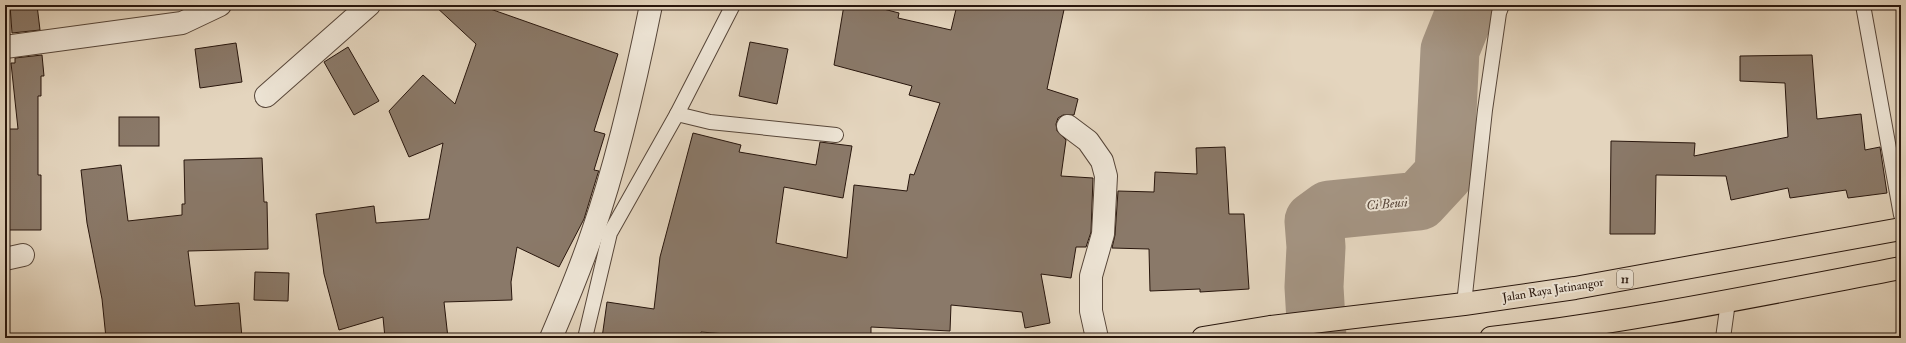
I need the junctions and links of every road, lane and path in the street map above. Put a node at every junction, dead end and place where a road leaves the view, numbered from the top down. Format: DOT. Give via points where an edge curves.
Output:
graph roads {
  1 [pos="220,5"];
  2 [pos="369,5"];
  3 [pos="651,5"];
  4 [pos="733,5"];
  5 [pos="1502,5"];
  6 [pos="1863,5"];
  7 [pos="5,47"];
  8 [pos="266,96"];
  9 [pos="677,114"];
  10 [pos="1068,126"];
  11 [pos="836,135"];
  12 [pos="1901,215"];
  13 [pos="1901,229"];
  14 [pos="1901,268"];
  15 [pos="1728,302"];
  16 [pos="1464,304"];
  17 [pos="1571,333"];
  18 [pos="551,338"];
  19 [pos="585,338"];
  20 [pos="1097,338"];
  21 [pos="1203,338"];
  22 [pos="1491,338"];
  23 [pos="1723,338"];
  1 -- 7 [label="street" via="182,23"];
  2 -- 8 [label="street"];
  3 -- 18 [label="street" via="609,180 593,231"];
  4 -- 9 [label="lane"];
  5 -- 16 [label="lane" via="1485,110"];
  6 -- 12 [label="lane"];
  9 -- 11 [label="lane" via="710,122"];
  9 -- 19 [label="lane" via="610,233"];
  10 -- 20 [label="street" via="1088,141 1102,161 1106,176 1103,234 1091,276 1091,311"];
  13 -- 16 [label="highway, Jalan Raya Jatinangor / 11" via="1575,288"];
  14 -- 15 [label="highway"];
  15 -- 17 [label="highway"];
  15 -- 23 [label="lane"];
  16 -- 21 [label="highway, Jalan Raya Jatinangor / 11" via="1270,327"];
  17 -- 22 [label="highway"];
}
